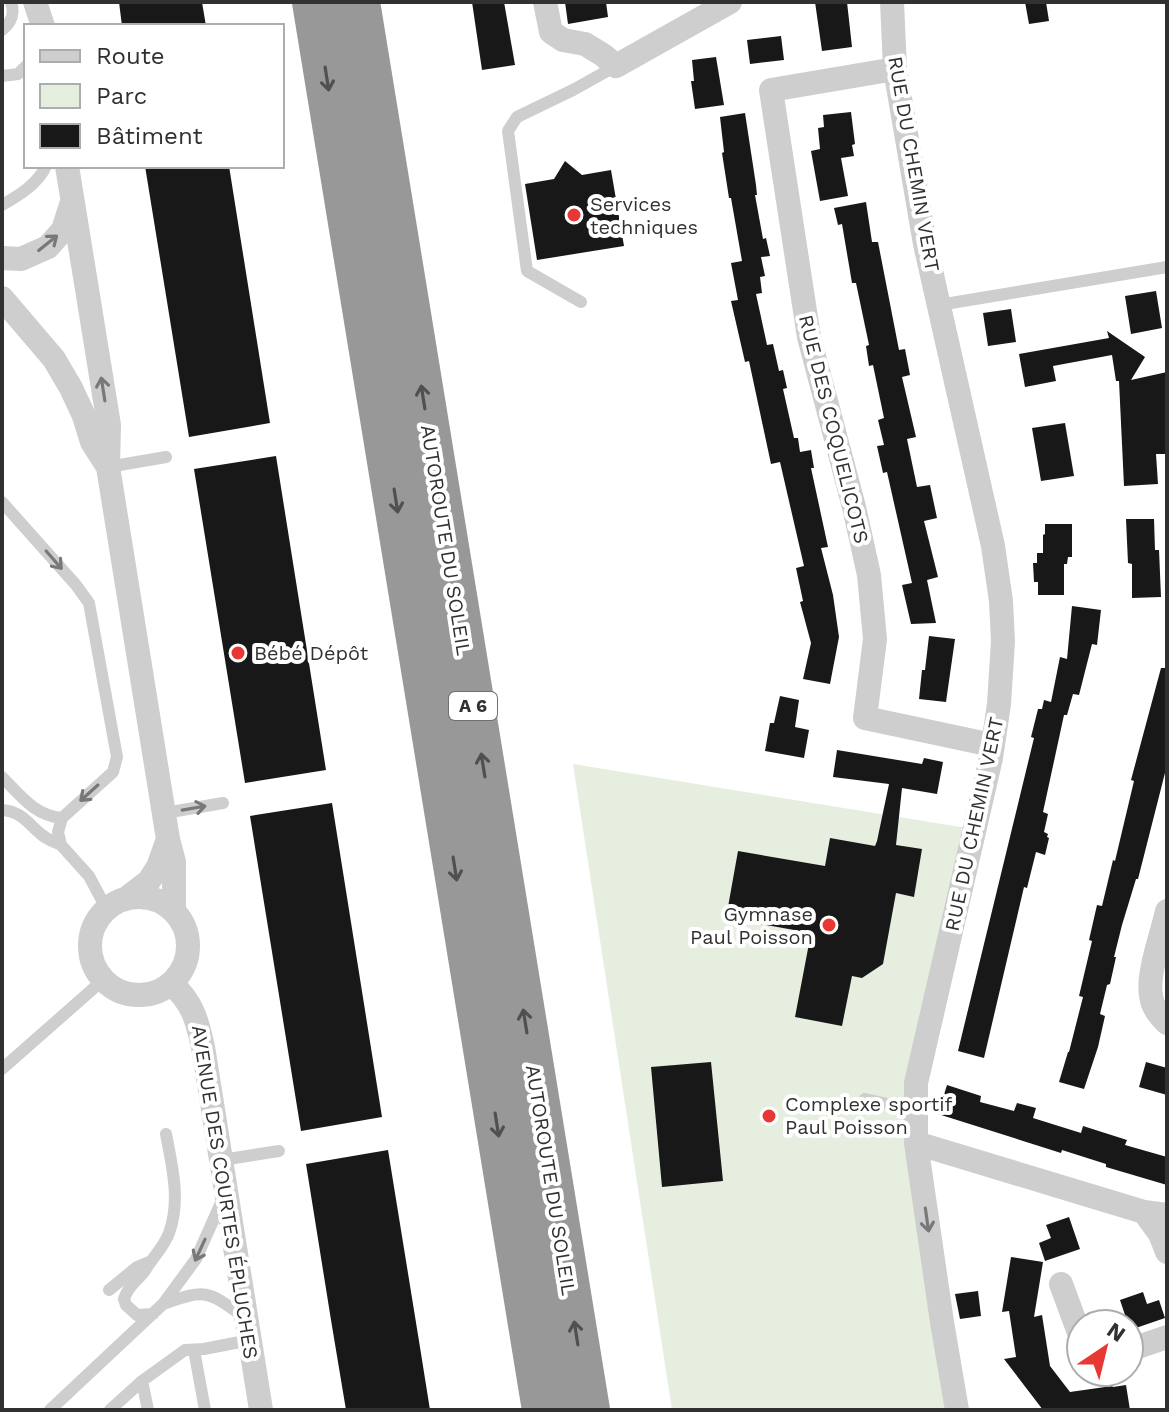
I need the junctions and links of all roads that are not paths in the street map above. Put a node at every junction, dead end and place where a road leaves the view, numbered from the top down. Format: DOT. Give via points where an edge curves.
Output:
graph roads {
  1 [pos="11,2"];
  2 [pos="314,2"];
  3 [pos="358,2"];
  4 [pos="545,2"];
  5 [pos="730,2"];
  6 [pos="892,2"];
  7 [pos="2,30"];
  8 [pos="616,66"];
  9 [pos="24,68"];
  10 [pos="895,69"];
  11 [pos="2,76"];
  12 [pos="45,168"];
  13 [pos="67,168"];
  14 [pos="72,200"];
  15 [pos="2,205"];
  16 [pos="2,258"];
  17 [pos="1167,267"];
  18 [pos="2,298"];
  19 [pos="581,302"];
  20 [pos="939,305"];
  21 [pos="166,457"];
  22 [pos="108,467"];
  23 [pos="2,502"];
  24 [pos="992,745"];
  25 [pos="2,777"];
  26 [pos="223,803"];
  27 [pos="2,810"];
  28 [pos="165,813"];
  29 [pos="62,818"];
  30 [pos="168,839"];
  31 [pos="61,845"];
  32 [pos="117,903"];
  33 [pos="174,910"];
  34 [pos="1167,911"];
  35 [pos="103,980"];
  36 [pos="171,983"];
  37 [pos="1167,1023"];
  38 [pos="2,1069"];
  39 [pos="865,1099"];
  40 [pos="915,1110"];
  41 [pos="166,1134"];
  42 [pos="916,1143"];
  43 [pos="279,1151"];
  44 [pos="222,1160"];
  45 [pos="227,1190"];
  46 [pos="1156,1213"];
  47 [pos="1167,1252"];
  48 [pos="149,1262"];
  49 [pos="1061,1284"];
  50 [pos="109,1290"];
  51 [pos="163,1304"];
  52 [pos="1070,1308"];
  53 [pos="153,1314"];
  54 [pos="248,1330"];
  55 [pos="1167,1337"];
  56 [pos="1145,1345"];
  57 [pos="194,1350"];
  58 [pos="142,1381"];
  59 [pos="50,1410"];
  60 [pos="110,1410"];
  61 [pos="148,1410"];
  62 [pos="205,1410"];
  63 [pos="261,1410"];
  64 [pos="544,1410"];
  65 [pos="588,1410"];
  66 [pos="957,1410"];
  1 -- 7 [label="lane" via="12,20"];
  2 -- 64 [label="highway, A 6, one-way"];
  65 -- 3 [label="highway, AUTOROUTE DU SOLEIL / A 6, one-way"];
  4 -- 8 [label="street" via="551,32 585,44"];
  5 -- 8 [label="street"];
  6 -- 10 [label="street, RUE DU CHEMIN VERT"];
  8 -- 19 [label="lane" via="517,117 508,131 527,271"];
  9 -- 11 [label="lane"];
  10 -- 20 [label="street, RUE DU CHEMIN VERT"];
  10 -- 24 [label="street, RUE DES COQUELICOTS" via="771,90 809,337 869,575 875,639 865,718"];
  12 -- 15 [label="lane"];
  13 -- 14 [label="street"];
  16 -- 14 [label="street, one-way" via="21,259 48,247 63,230"];
  22 -- 14 [label="street, one-way" via="109,425"];
  17 -- 20 [label="lane"];
  18 -- 22 [label="street" via="54,359"];
  20 -- 24 [label="street, RUE DU CHEMIN VERT" via="1001,601 1003,641"];
  21 -- 22 [label="lane"];
  22 -- 28 [label="street"];
  23 -- 29 [label="lane, one-way" via="76,585 92,616 117,757 113,772"];
  24 -- 40 [label="street, RUE DU CHEMIN VERT" via="916,1083"];
  25 -- 29 [label="lane" via="39,812"];
  28 -- 26 [label="lane, one-way"];
  27 -- 31 [label="lane" via="14,811"];
  28 -- 30 [label="street"];
  29 -- 31 [label="lane"];
  30 -- 32 [label="street" via="149,881"];
  30 -- 33 [label="street" via="174,862"];
  31 -- 32 [label="lane"];
  32 -- 33 [label="street" via="144,896"];
  32 -- 35 [label="street" via="94,924 89,944"];
  33 -- 36 [label="street" via="188,939 182,970"];
  34 -- 37 [label="street" via="1151,976 1151,996"];
  35 -- 36 [label="street" via="137,995"];
  35 -- 38 [label="lane"];
  36 -- 44 [label="street, AVENUE DES COURTES ÉPLUCHES" via="196,1016"];
  39 -- 40 [label="lane"];
  40 -- 42 [label="street, RUE DU CHEMIN VERT"];
  41 -- 48 [label="lane" via="174,1213 161,1249"];
  42 -- 46 [label="street"];
  42 -- 66 [label="street, RUE DU CHEMIN VERT, one-way"];
  43 -- 44 [label="lane"];
  44 -- 45 [label="street, AVENUE DES COURTES ÉPLUCHES"];
  45 -- 51 [label="lane, one-way" via="196,1259"];
  45 -- 54 [label="street, AVENUE DES COURTES ÉPLUCHES"];
  46 -- 47 [label="street"];
  48 -- 50 [label="lane"];
  48 -- 53 [label="lane" via="124,1299 137,1315"];
  49 -- 52 [label="street"];
  51 -- 53 [label="lane"];
  51 -- 54 [label="lane" via="205,1293 226,1304"];
  53 -- 59 [label="lane"];
  54 -- 57 [label="lane"];
  54 -- 63 [label="street, AVENUE DES COURTES ÉPLUCHES"];
  55 -- 56 [label="street"];
  57 -- 58 [label="lane" via="185,1350"];
  57 -- 62 [label="lane"];
  58 -- 60 [label="lane"];
  58 -- 61 [label="lane"];
}
